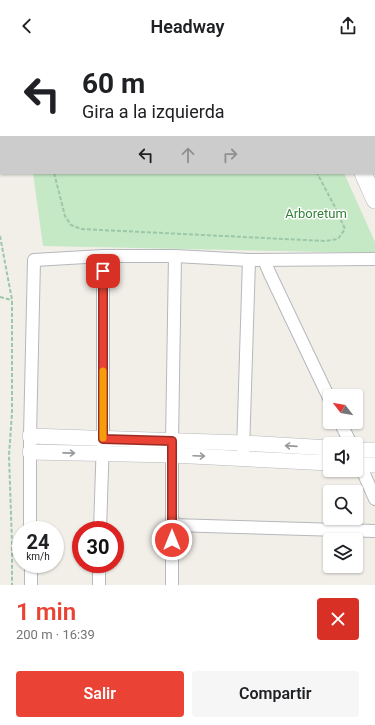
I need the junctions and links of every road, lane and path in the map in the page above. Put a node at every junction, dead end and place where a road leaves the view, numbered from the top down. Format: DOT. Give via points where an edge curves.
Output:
graph roads {
  1 [pos="54,174"];
  2 [pos="318,174"];
  3 [pos="363,174"];
  4 [pos="375,200"];
  5 [pos="0,236"];
  6 [pos="103,256"];
  7 [pos="175,256"];
  8 [pos="375,259"];
  9 [pos="248,260"];
  10 [pos="264,260"];
  11 [pos="0,297"];
  12 [pos="12,300"];
  13 [pos="325,389"];
  14 [pos="30,436"];
  15 [pos="103,439"];
  16 [pos="243,443"];
  17 [pos="172,448"];
  18 [pos="323,448"];
  19 [pos="363,450"];
  20 [pos="375,450"];
  21 [pos="30,452"];
  22 [pos="103,454"];
  23 [pos="244,458"];
  24 [pos="323,463"];
  25 [pos="363,463"];
  26 [pos="375,465"];
  27 [pos="363,474"];
  28 [pos="375,499"];
  29 [pos="30,521"];
  30 [pos="100,521"];
  31 [pos="172,525"];
  32 [pos="375,531"];
  33 [pos="30,573"];
  34 [pos="100,573"];
  35 [pos="12,585"];
  36 [pos="31,585"];
  37 [pos="99,585"];
  38 [pos="172,585"];
  1 -- 2 [label="path" via="64,216 71,225 81,229 325,241 338,239 345,229"];
  3 -- 4 [label="main road"];
  5 -- 12 [label="path"];
  6 -- 7 [label="street"];
  6 -- 14 [label="street" via="34,260"];
  6 -- 15 [label="street"];
  7 -- 9 [label="street"];
  7 -- 17 [label="street"];
  8 -- 10 [label="street"];
  9 -- 10 [label="street"];
  9 -- 16 [label="street"];
  10 -- 13 [label="street"];
  11 -- 12 [label="path"];
  12 -- 35 [label="path" via="12,413 9,455"];
  14 -- 15 [label="street"];
  14 -- 21 [label="street"];
  15 -- 17 [label="street"];
  15 -- 22 [label="street"];
  16 -- 17 [label="street"];
  18 -- 16 [label="street, one-way"];
  16 -- 23 [label="street"];
  17 -- 22 [label="street"];
  17 -- 23 [label="street, one-way"];
  17 -- 31 [label="street"];
  19 -- 20 [label="street"];
  21 -- 22 [label="street, one-way"];
  21 -- 29 [label="street"];
  22 -- 30 [label="street"];
  23 -- 24 [label="street"];
  25 -- 26 [label="street"];
  27 -- 28 [label="street"];
  31 -- 32 [label="street"];
  31 -- 38 [label="street"];
  33 -- 36 [label="street"];
  34 -- 37 [label="street"];
}
